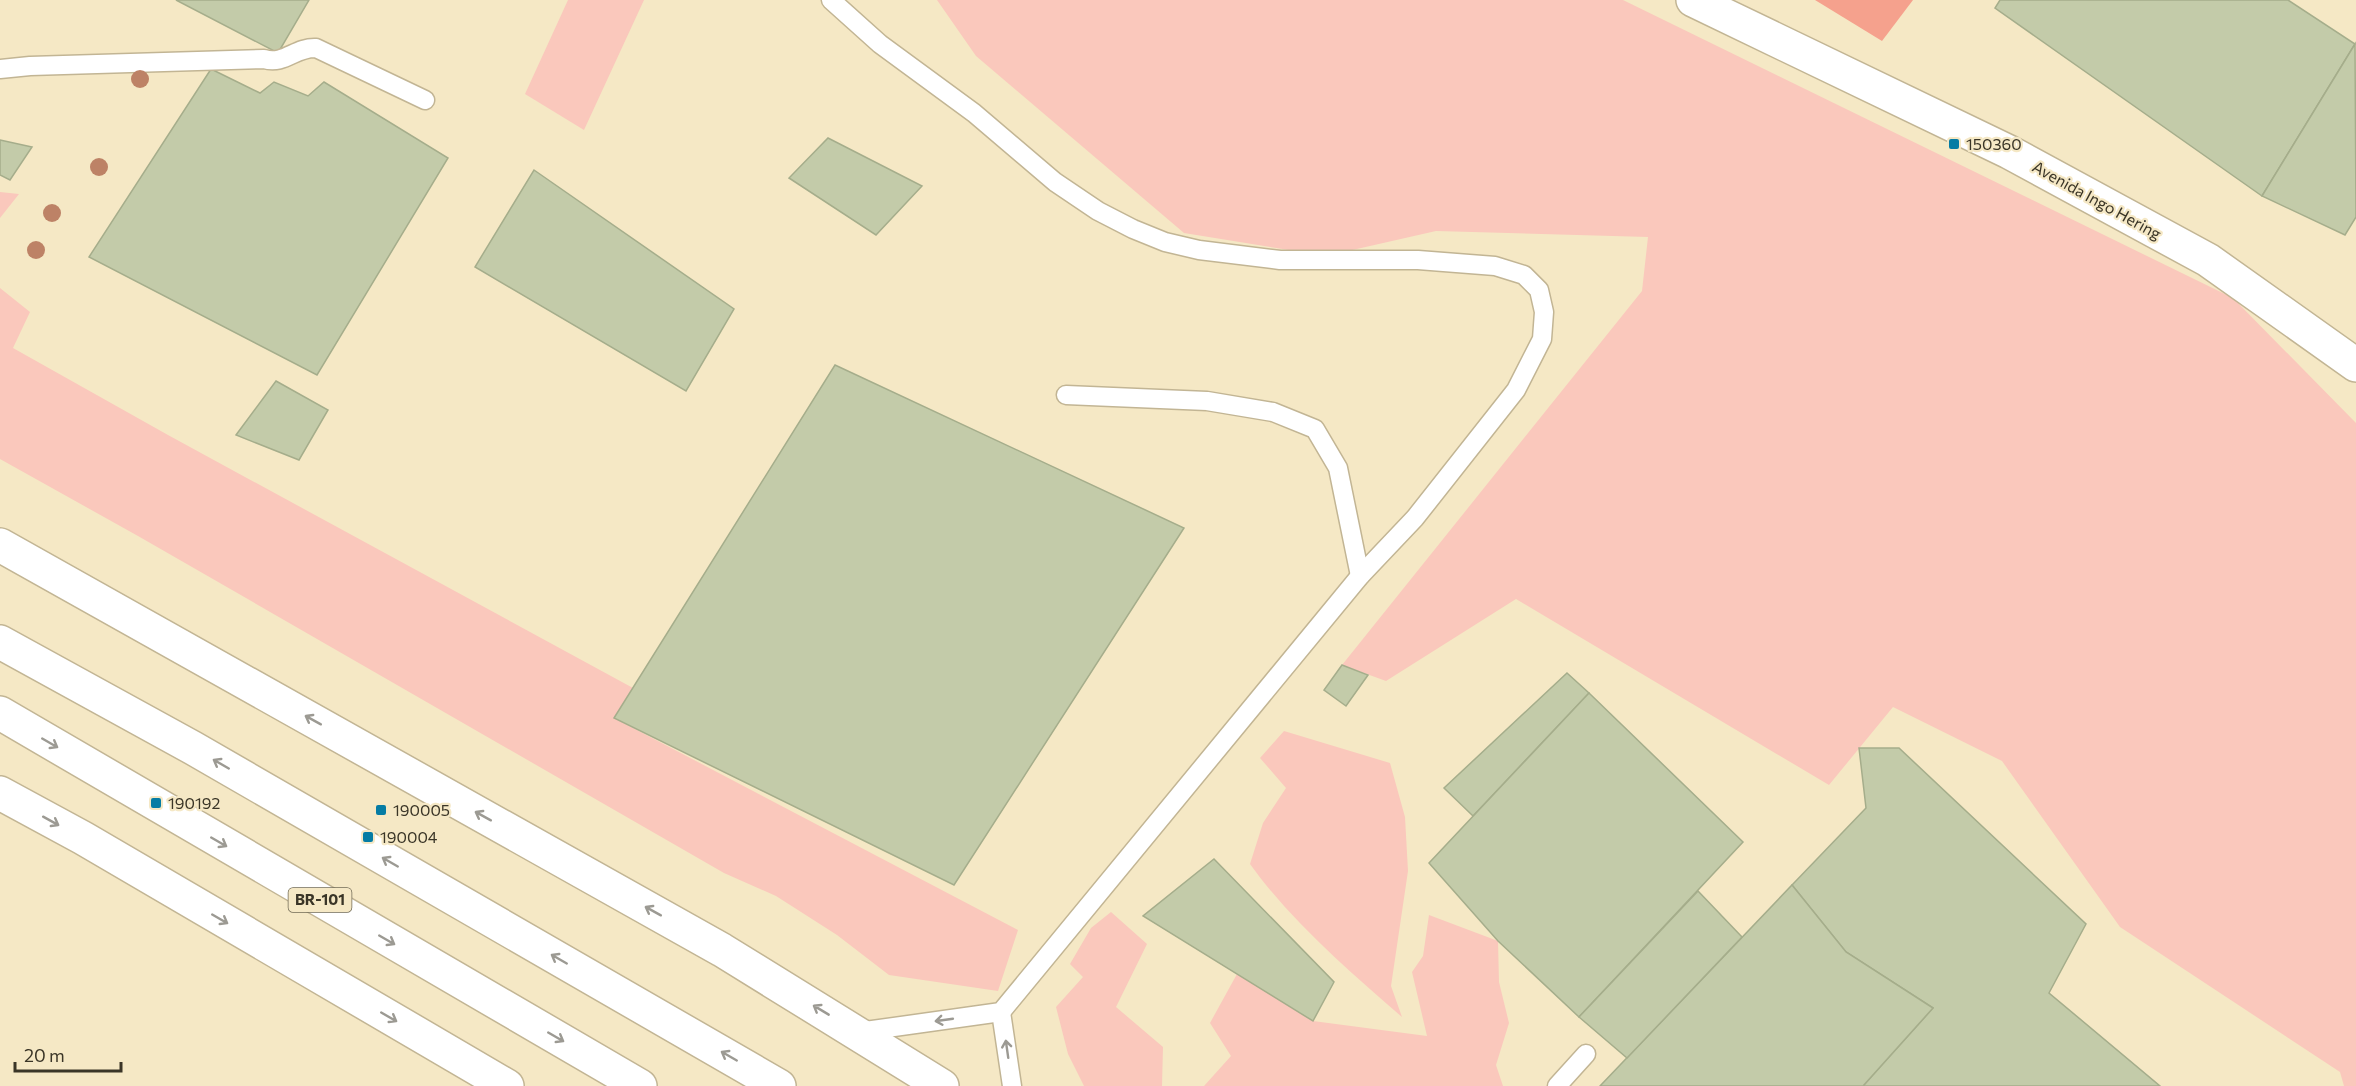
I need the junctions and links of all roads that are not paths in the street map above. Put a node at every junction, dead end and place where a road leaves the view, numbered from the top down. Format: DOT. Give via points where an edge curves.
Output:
graph roads {
  1 [pos="831,0"];
  2 [pos="1693,0"];
  3 [pos="0,69"];
  4 [pos="425,100"];
  5 [pos="2356,365"];
  6 [pos="1066,395"];
  7 [pos="0,545"];
  8 [pos="1360,576"];
  9 [pos="0,642"];
  10 [pos="0,713"];
  11 [pos="0,793"];
  12 [pos="1001,1012"];
  13 [pos="858,1032"];
  14 [pos="1586,1054"];
  15 [pos="507,1086"];
  16 [pos="640,1086"];
  17 [pos="778,1086"];
  18 [pos="942,1086"];
  19 [pos="1012,1086"];
  20 [pos="1557,1086"];
  1 -- 8 [label="lane" via="880,44 974,114 1055,182 1133,229 1199,250 1280,260 1418,260 1495,266 1524,275 1539,290 1544,312 1542,339 1516,390 1415,518"];
  2 -- 5 [label="main road, Avenida Ingo Hering" via="2009,152 2208,260"];
  3 -- 4 [label="lane" via="278,61 316,48"];
  6 -- 8 [label="lane" via="1207,401 1273,412 1315,429 1338,468"];
  13 -- 7 [label="main road, one-way" via="722,950"];
  8 -- 12 [label="lane"];
  17 -- 9 [label="main road, one-way" via="193,748"];
  10 -- 16 [label="main road, BR-101, one-way"];
  11 -- 15 [label="main road, one-way"];
  12 -- 13 [label="lane, one-way"];
  19 -- 12 [label="lane, one-way"];
  13 -- 18 [label="main road"];
  14 -- 20 [label="lane"];
}
